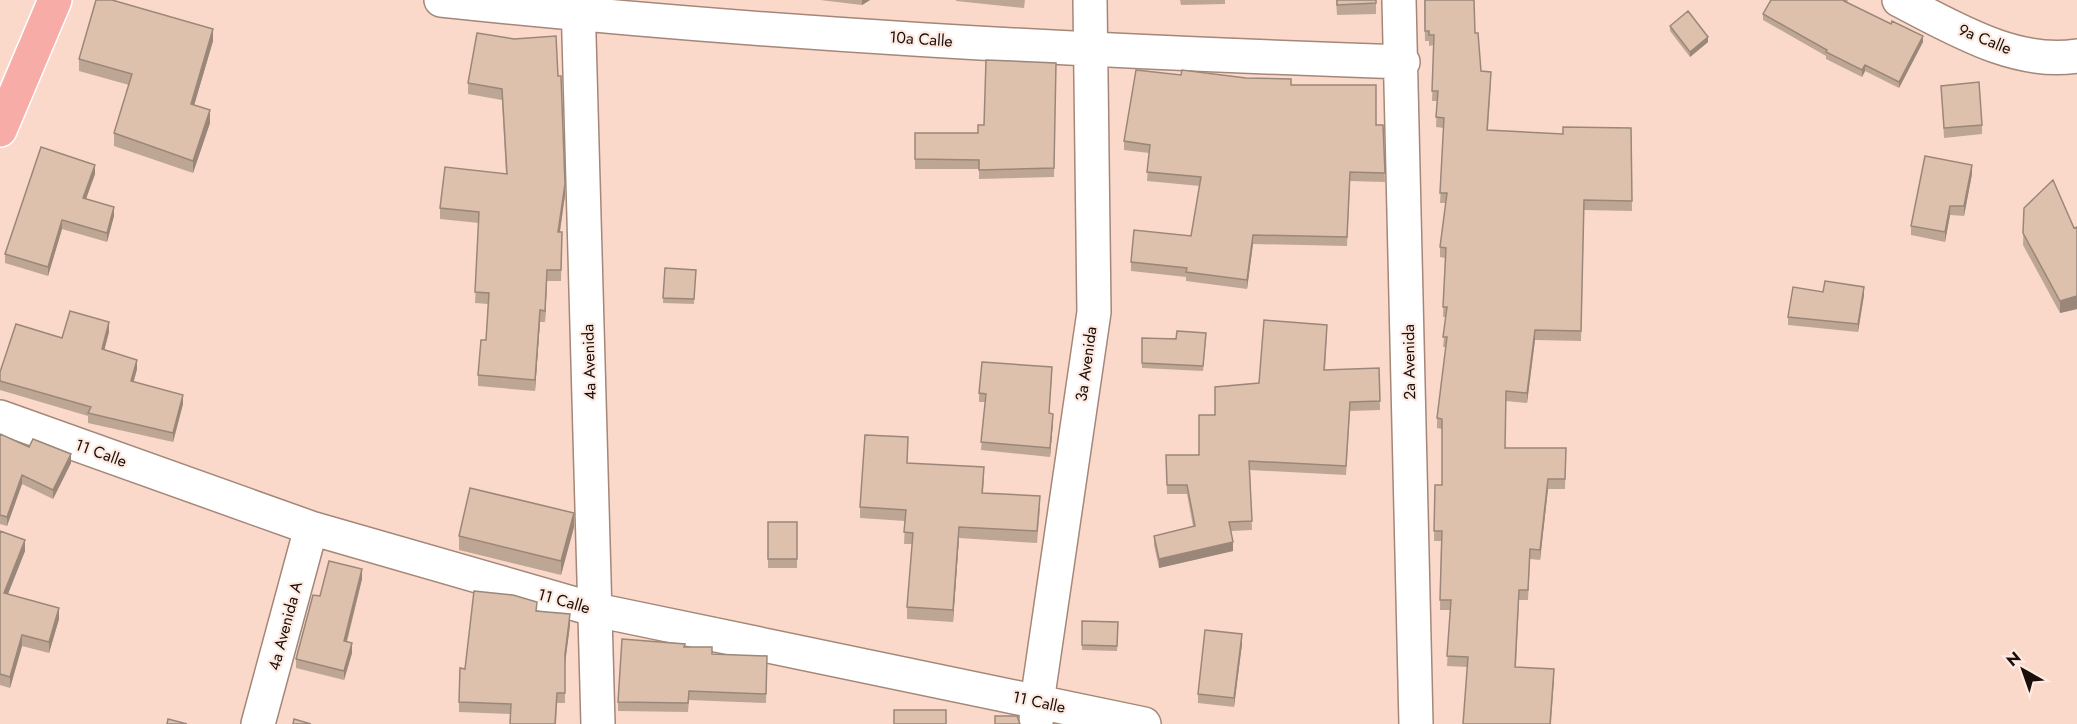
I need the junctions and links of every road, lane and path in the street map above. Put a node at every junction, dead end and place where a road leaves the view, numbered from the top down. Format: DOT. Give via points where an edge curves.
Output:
graph roads {
  1 [pos="55,0"];
  2 [pos="441,0"];
  3 [pos="1090,0"];
  4 [pos="1399,0"];
  5 [pos="1899,0"];
  6 [pos="579,7"];
  7 [pos="1091,51"];
  8 [pos="2077,56"];
  9 [pos="1403,62"];
  10 [pos="0,130"];
  11 [pos="0,417"];
  12 [pos="312,528"];
  13 [pos="596,610"];
  14 [pos="1037,713"];
  15 [pos="258,724"];
  16 [pos="598,724"];
  17 [pos="1144,724"];
  18 [pos="1416,724"];
  1 -- 10 [label="main road"];
  2 -- 6 [label="street, 10a Calle"];
  3 -- 7 [label="street, 3a Avenida"];
  4 -- 9 [label="street, 2a Avenida"];
  5 -- 8 [label="street, 9a Calle" via="2004,50 2062,59"];
  6 -- 7 [label="street, 10a Calle"];
  6 -- 13 [label="street, 4a Avenida"];
  7 -- 9 [label="street, 10a Calle"];
  7 -- 14 [label="street, 3a Avenida" via="1094,312"];
  9 -- 18 [label="street, 2a Avenida"];
  11 -- 12 [label="street, 11 Calle"];
  12 -- 13 [label="street, 11 Calle"];
  12 -- 15 [label="street, 4a Avenida A"];
  13 -- 14 [label="street, 11 Calle"];
  13 -- 16 [label="street, 4a Avenida"];
  14 -- 17 [label="street, 11 Calle"];
}
